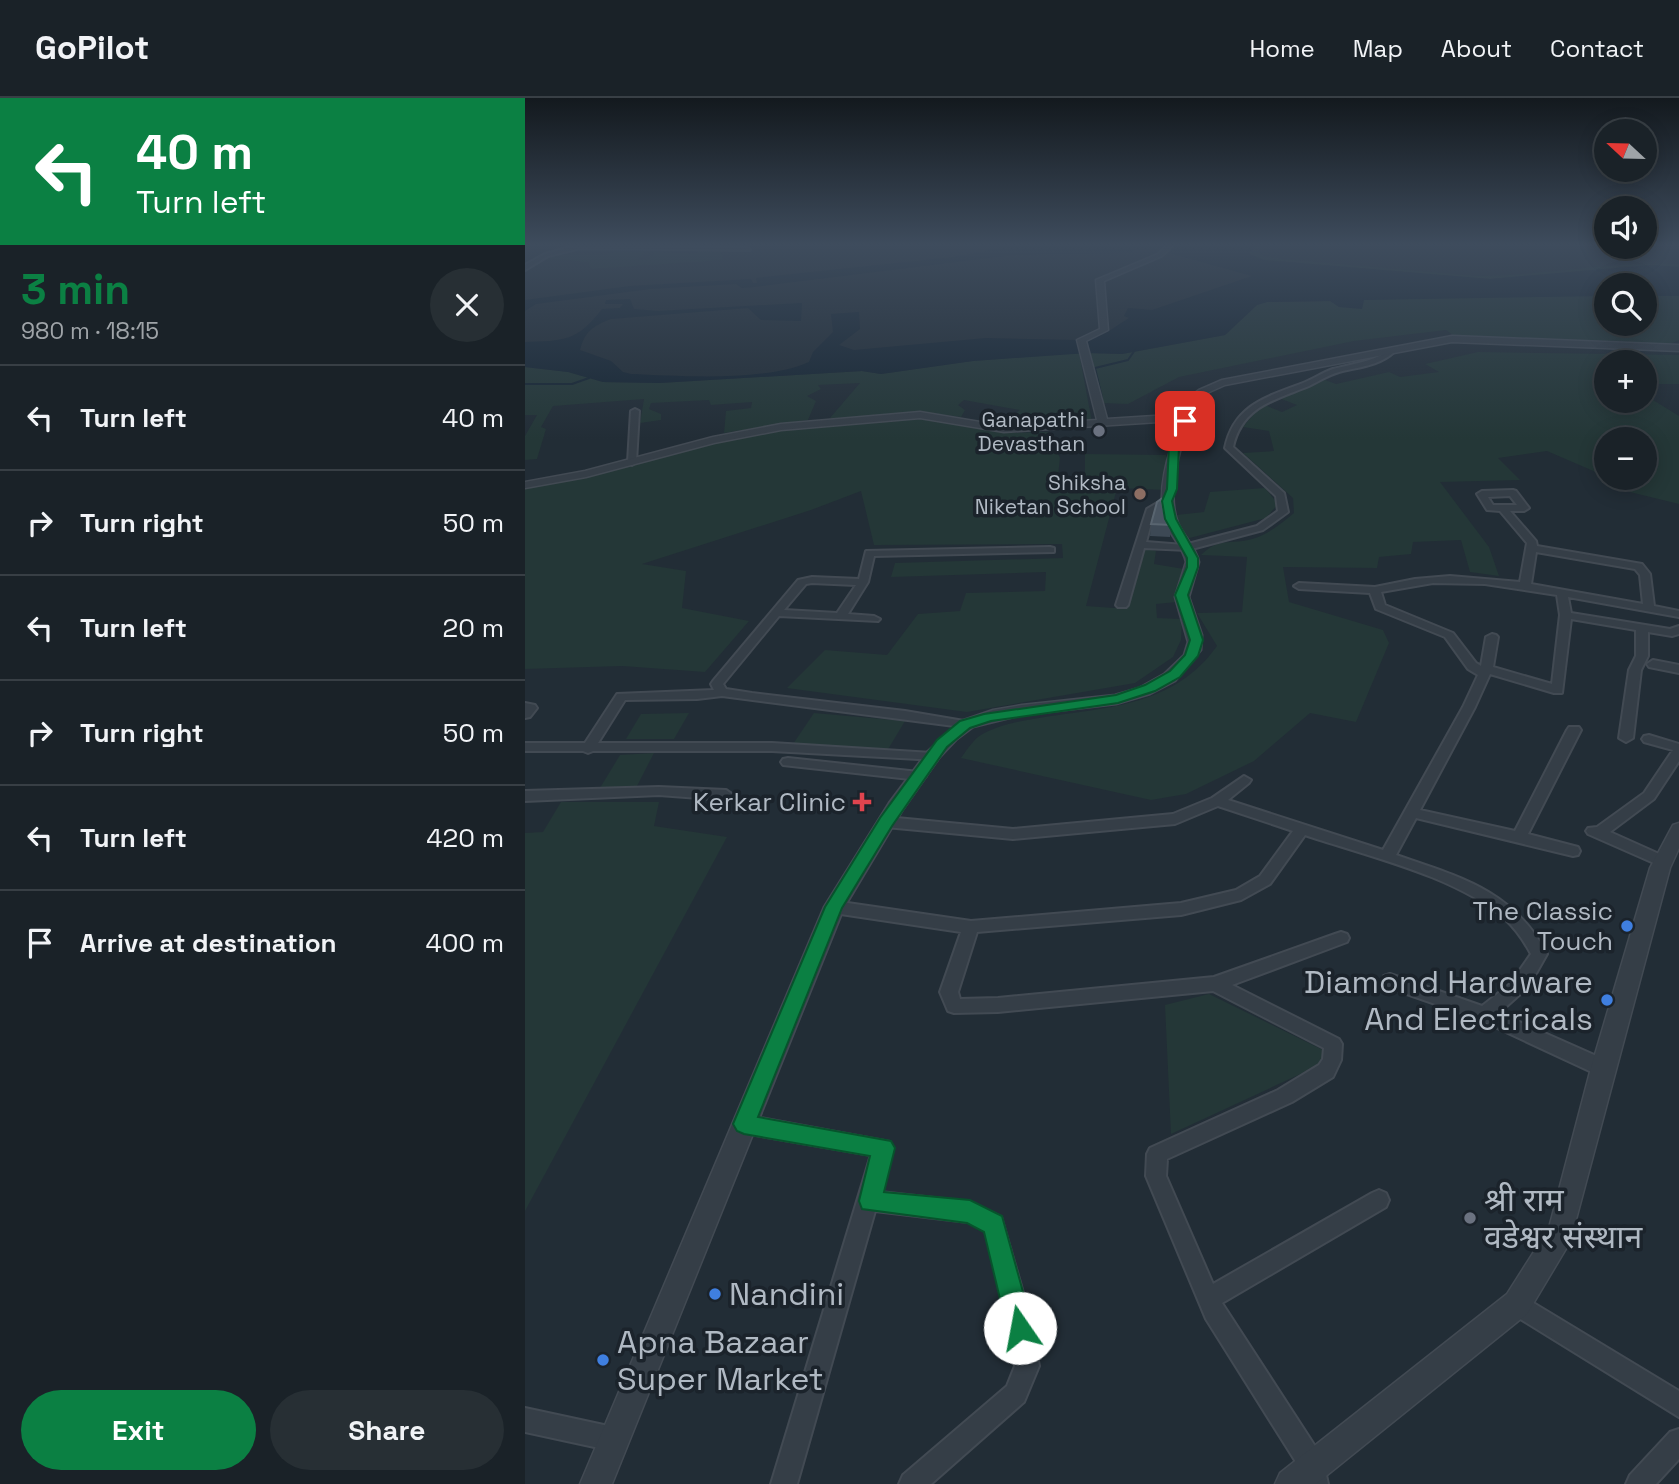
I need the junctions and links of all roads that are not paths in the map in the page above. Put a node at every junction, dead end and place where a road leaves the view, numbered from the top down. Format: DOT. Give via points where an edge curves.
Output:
graph roads {
  1 [pos="1103,310"];
  2 [pos="1679,348"];
  3 [pos="1391,352"];
  4 [pos="635,411"];
  5 [pos="1176,418"];
  6 [pos="1103,424"];
  7 [pos="632,462"];
  8 [pos="525,485"];
  9 [pos="1167,501"];
  10 [pos="1504,510"];
  11 [pos="1139,545"];
  12 [pos="1184,548"];
  13 [pos="1532,548"];
  14 [pos="1050,550"];
  15 [pos="863,582"];
  16 [pos="1299,586"];
  17 [pos="1525,586"];
  18 [pos="1375,590"];
  19 [pos="1562,592"];
  20 [pos="1122,605"];
  21 [pos="1649,609"];
  22 [pos="778,613"];
  23 [pos="1679,614"];
  24 [pos="1566,615"];
  25 [pos="840,617"];
  26 [pos="874,619"];
  27 [pos="1642,628"];
  28 [pos="1679,629"];
  29 [pos="1492,636"];
  30 [pos="1653,664"];
  31 [pos="1679,669"];
  32 [pos="1485,671"];
  33 [pos="722,692"];
  34 [pos="525,707"];
  35 [pos="525,714"];
  36 [pos="965,724"];
  37 [pos="1574,730"];
  38 [pos="1626,738"];
  39 [pos="1649,739"];
  40 [pos="525,747"];
  41 [pos="588,749"];
  42 [pos="1679,749"];
  43 [pos="932,757"];
  44 [pos="788,762"];
  45 [pos="919,776"];
  46 [pos="1244,779"];
  47 [pos="726,795"];
  48 [pos="525,796"];
  49 [pos="1217,801"];
  50 [pos="1410,812"];
  51 [pos="886,822"];
  52 [pos="1679,829"];
  53 [pos="1301,830"];
  54 [pos="1519,837"];
  55 [pos="1573,851"];
  56 [pos="1387,857"];
  57 [pos="1663,862"];
  58 [pos="834,907"];
  59 [pos="971,927"];
  60 [pos="1341,938"];
  61 [pos="1390,981"];
  62 [pos="1215,984"];
  63 [pos="1483,1014"];
  64 [pos="1603,1068"];
  65 [pos="744,1124"];
  66 [pos="1379,1200"];
  67 [pos="870,1201"];
  68 [pos="1208,1299"];
  69 [pos="1517,1304"];
  70 [pos="1679,1405"];
  71 [pos="525,1420"];
  72 [pos="613,1439"];
  73 [pos="1679,1441"];
  74 [pos="1314,1475"];
  75 [pos="596,1484"];
  76 [pos="784,1484"];
  77 [pos="912,1484"];
  78 [pos="1291,1484"];
  79 [pos="1639,1484"];
  1 -- 6 [label="street" via="1104,330 1083,338 1083,349"];
  2 -- 3 [label="street" via="1461,338"];
  3 -- 5 [label="street" via="1222,383 1186,404"];
  3 -- 12 [label="street" via="1371,364 1328,373 1261,401 1244,415 1230,437 1229,448 1281,495 1283,512 1260,528"];
  4 -- 7 [label="street"];
  5 -- 6 [label="street"];
  5 -- 9 [label="street" via="1185,424 1174,446"];
  6 -- 7 [label="street" via="1004,429 941,417 896,417 781,427"];
  7 -- 8 [label="street"];
  9 -- 11 [label="street" via="1150,511"];
  9 -- 12 [label="street"];
  10 -- 13 [label="street"];
  11 -- 12 [label="street"];
  11 -- 20 [label="street"];
  12 -- 36 [label="street" via="1192,567 1182,595 1196,640 1192,656 1175,674 1118,699"];
  13 -- 17 [label="street"];
  13 -- 21 [label="street" via="1638,566 1646,574"];
  14 -- 15 [label="street" via="870,553"];
  15 -- 22 [label="street" via="802,582"];
  15 -- 25 [label="street"];
  16 -- 18 [label="street"];
  17 -- 18 [label="street" via="1468,577 1417,580"];
  17 -- 19 [label="street"];
  18 -- 32 [label="street" via="1380,607 1449,635 1472,666"];
  19 -- 21 [label="street"];
  19 -- 24 [label="street"];
  21 -- 23 [label="street"];
  22 -- 25 [label="street"];
  22 -- 33 [label="street" via="717,684"];
  24 -- 27 [label="street"];
  24 -- 32 [label="street" via="1558,690"];
  25 -- 26 [label="street"];
  27 -- 28 [label="street" via="1672,633"];
  27 -- 38 [label="street" via="1642,656 1635,670"];
  29 -- 32 [label="street"];
  30 -- 31 [label="street"];
  32 -- 50 [label="street"];
  33 -- 36 [label="street"];
  33 -- 41 [label="street" via="698,697 621,697"];
  34 -- 35 [label="street" via="531,708"];
  36 -- 43 [label="street"];
  37 -- 54 [label="street"];
  39 -- 42 [label="street"];
  40 -- 41 [label="street"];
  41 -- 43 [label="street" via="772,747"];
  42 -- 57 [label="street" via="1649,796 1596,832"];
  43 -- 45 [label="street"];
  44 -- 45 [label="street"];
  45 -- 51 [label="street"];
  46 -- 49 [label="street"];
  47 -- 48 [label="street" via="659,791"];
  49 -- 51 [label="street" via="1175,819 1013,834"];
  49 -- 53 [label="street"];
  50 -- 54 [label="street"];
  50 -- 56 [label="street"];
  51 -- 58 [label="street"];
  52 -- 57 [label="street"];
  53 -- 56 [label="street"];
  53 -- 59 [label="street" via="1265,880 1241,894 1181,909"];
  54 -- 55 [label="street"];
  56 -- 63 [label="street" via="1462,885 1498,905 1529,932 1539,954 1529,976 1511,996"];
  57 -- 64 [label="street"];
  58 -- 59 [label="street"];
  58 -- 65 [label="street"];
  59 -- 62 [label="street" via="949,992 954,1006"];
  60 -- 62 [label="street"];
  61 -- 63 [label="street"];
  62 -- 68 [label="street" via="1333,1044 1326,1070 1285,1096 1157,1154 1156,1176"];
  63 -- 64 [label="street"];
  64 -- 69 [label="street" via="1560,1233"];
  65 -- 67 [label="street" via="883,1148"];
  65 -- 72 [label="street"];
  66 -- 68 [label="street"];
  67 -- 76 [label="street"];
  67 -- 77 [label="street" via="970,1212 994,1224 1027,1366 1016,1394"];
  68 -- 74 [label="street"];
  69 -- 70 [label="street"];
  69 -- 74 [label="street"];
  71 -- 72 [label="street"];
  72 -- 75 [label="street"];
  73 -- 79 [label="street"];
  74 -- 78 [label="street"];
}
